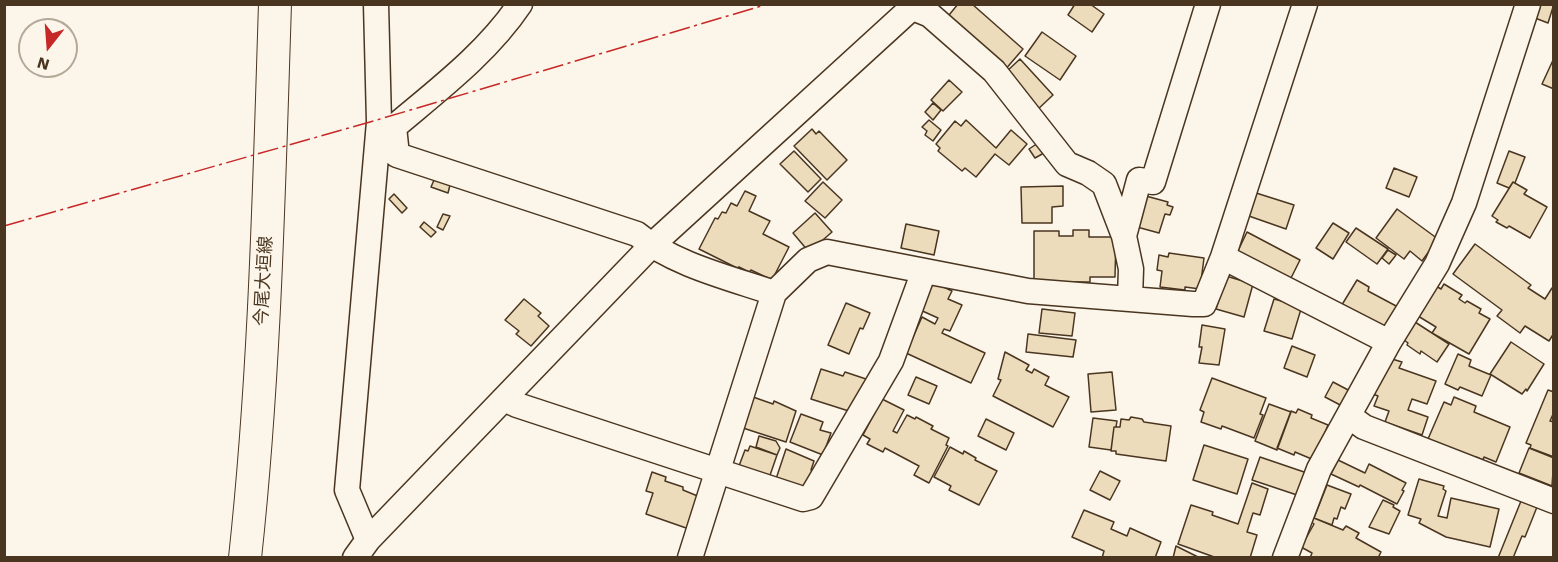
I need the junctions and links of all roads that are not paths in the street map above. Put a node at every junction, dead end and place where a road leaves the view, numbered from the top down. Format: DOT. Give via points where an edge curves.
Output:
graph roads {
  1 [pos="275,4"];
  2 [pos="376,4"];
  3 [pos="520,4"];
  4 [pos="1208,4"];
  5 [pos="1305,4"];
  6 [pos="1528,4"];
  7 [pos="915,6"];
  8 [pos="1124,236"];
  9 [pos="651,246"];
  10 [pos="1223,257"];
  11 [pos="924,271"];
  12 [pos="774,293"];
  13 [pos="1130,298"];
  14 [pos="1389,342"];
  15 [pos="504,399"];
  16 [pos="1349,416"];
  17 [pos="719,471"];
  18 [pos="1554,501"];
  19 [pos="361,549"];
  20 [pos="245,558"];
  21 [pos="690,558"];
  22 [pos="1285,558"];
  1 -- 20 [label="main road, 今尾大垣線" via="266,250"];
  2 -- 19 [label="street" via="379,122 347,490"];
  3 -- 9 [label="street" via="506,26 471,61 394,127 397,155 637,234"];
  4 -- 8 [label="street" via="1153,182 1139,180"];
  5 -- 10 [label="street"];
  6 -- 14 [label="street" via="1464,203 1437,264"];
  7 -- 8 [label="street" via="994,71 1067,164 1104,184"];
  7 -- 9 [label="street"];
  8 -- 13 [label="street" via="1131,269"];
  9 -- 12 [label="street"];
  9 -- 15 [label="street"];
  10 -- 13 [label="street" via="1204,304"];
  10 -- 14 [label="street"];
  11 -- 12 [label="street" via="827,252 808,260"];
  11 -- 13 [label="street" via="1028,291"];
  11 -- 17 [label="street" via="891,361 812,497 803,499"];
  12 -- 17 [label="street"];
  14 -- 16 [label="street"];
  15 -- 17 [label="street"];
  15 -- 19 [label="street"];
  16 -- 18 [label="street" via="1364,427"];
  16 -- 22 [label="street" via="1319,469"];
  17 -- 21 [label="street"];
}
